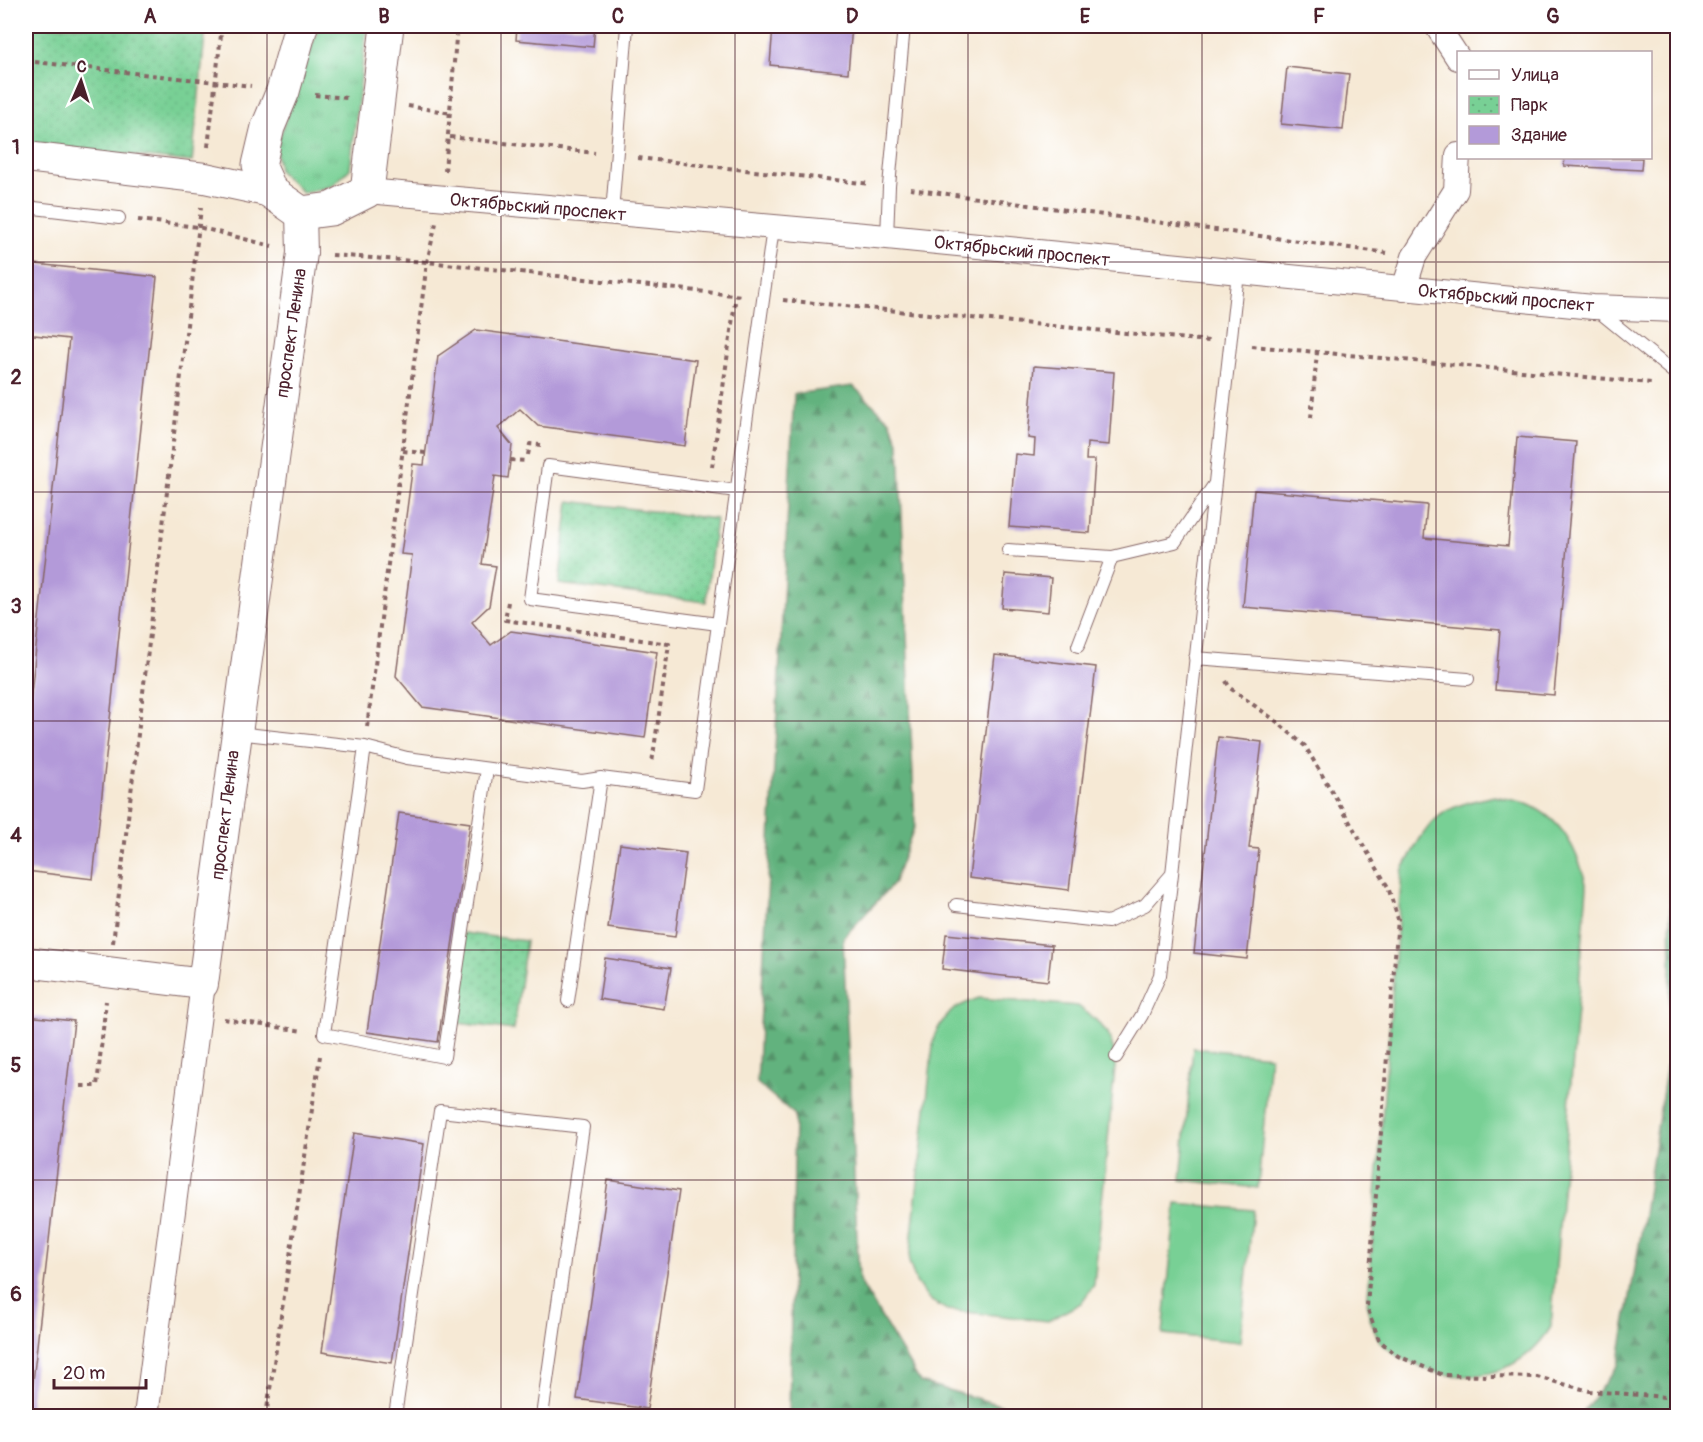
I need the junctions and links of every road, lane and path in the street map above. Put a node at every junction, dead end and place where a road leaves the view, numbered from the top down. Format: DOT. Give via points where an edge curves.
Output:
graph roads {
  1 [pos="222,26"];
  2 [pos="301,26"];
  3 [pos="387,26"];
  4 [pos="457,26"];
  5 [pos="627,26"];
  6 [pos="904,26"];
  7 [pos="1437,26"];
  8 [pos="1457,56"];
  9 [pos="26,61"];
  10 [pos="215,81"];
  11 [pos="283,91"];
  12 [pos="378,102"];
  13 [pos="451,112"];
  14 [pos="450,137"];
  15 [pos="617,156"];
  16 [pos="26,157"];
  17 [pos="1458,159"];
  18 [pos="205,178"];
  19 [pos="888,186"];
  20 [pos="367,191"];
  21 [pos="271,192"];
  22 [pos="442,198"];
  23 [pos="26,207"];
  24 [pos="301,213"];
  25 [pos="612,213"];
  26 [pos="119,218"];
  27 [pos="149,221"];
  28 [pos="198,227"];
  29 [pos="772,228"];
  30 [pos="887,237"];
  31 [pos="302,253"];
  32 [pos="1414,256"];
  33 [pos="427,262"];
  34 [pos="1238,273"];
  35 [pos="1404,289"];
  36 [pos="736,295"];
  37 [pos="764,298"];
  38 [pos="1593,307"];
  39 [pos="1677,310"];
  40 [pos="1230,344"];
  41 [pos="1317,352"];
  42 [pos="1677,376"];
  43 [pos="1655,384"];
  44 [pos="1311,418"];
  45 [pos="553,447"];
  46 [pos="403,451"];
  47 [pos="426,453"];
  48 [pos="510,460"];
  49 [pos="527,461"];
  50 [pos="700,468"];
  51 [pos="525,473"];
  52 [pos="1215,484"];
  53 [pos="737,491"];
  54 [pos="1008,550"];
  55 [pos="1112,557"];
  56 [pos="508,597"];
  57 [pos="718,624"];
  58 [pos="1078,646"];
  59 [pos="1195,658"];
  60 [pos="1214,659"];
  61 [pos="1468,679"];
  62 [pos="236,732"];
  63 [pos="365,747"];
  64 [pos="487,769"];
  65 [pos="601,778"];
  66 [pos="649,784"];
  67 [pos="1172,874"];
  68 [pos="956,905"];
  69 [pos="26,963"];
  70 [pos="109,973"];
  71 [pos="203,984"];
  72 [pos="568,1001"];
  73 [pos="199,1016"];
  74 [pos="324,1034"];
  75 [pos="1116,1057"];
  76 [pos="81,1086"];
  77 [pos="1677,1398"];
  78 [pos="146,1416"];
  79 [pos="266,1416"];
  80 [pos="395,1416"];
  81 [pos="542,1416"];
  1 -- 10 [label="path"];
  2 -- 11 [label="main road"];
  3 -- 12 [label="main road"];
  4 -- 13 [label="path"];
  5 -- 15 [label="lane"];
  6 -- 19 [label="lane"];
  7 -- 8 [label="street"];
  9 -- 10 [label="path"];
  10 -- 11 [label="path"];
  10 -- 18 [label="path"];
  11 -- 12 [label="path"];
  11 -- 21 [label="main road" via="268,127 259,165"];
  12 -- 13 [label="path"];
  12 -- 20 [label="main road"];
  13 -- 14 [label="path"];
  14 -- 15 [label="path"];
  14 -- 22 [label="path"];
  15 -- 19 [label="path"];
  15 -- 25 [label="lane"];
  16 -- 18 [label="street"];
  17 -- 32 [label="street" via="1455,190"];
  18 -- 21 [label="street"];
  18 -- 28 [label="path"];
  19 -- 30 [label="lane"];
  19 -- 32 [label="path"];
  20 -- 22 [label="street, Октябрьский проспект"];
  20 -- 24 [label="main road" via="331,209"];
  21 -- 24 [label="main road"];
  22 -- 25 [label="street, Октябрьский проспект"];
  22 -- 33 [label="path"];
  23 -- 26 [label="lane"];
  24 -- 31 [label="street, проспект Ленина"];
  25 -- 29 [label="street, Октябрьский проспект"];
  27 -- 28 [label="path"];
  28 -- 31 [label="path"];
  28 -- 70 [label="path"];
  29 -- 30 [label="street, Октябрьский проспект"];
  29 -- 37 [label="lane"];
  30 -- 34 [label="street, Октябрьский проспект"];
  31 -- 33 [label="path"];
  31 -- 62 [label="street, проспект Ленина"];
  32 -- 35 [label="street"];
  33 -- 36 [label="path"];
  33 -- 46 [label="path"];
  34 -- 35 [label="street, Октябрьский проспект"];
  34 -- 40 [label="lane"];
  35 -- 38 [label="street, Октябрьский проспект"];
  36 -- 37 [label="path"];
  36 -- 50 [label="path" via="712,470"];
  37 -- 40 [label="path"];
  37 -- 53 [label="lane"];
  38 -- 39 [label="street, Октябрьский проспект"];
  38 -- 42 [label="lane"];
  40 -- 41 [label="path"];
  40 -- 52 [label="lane"];
  41 -- 43 [label="path"];
  41 -- 44 [label="path"];
  45 -- 49 [label="path" via="530,444"];
  46 -- 47 [label="path"];
  46 -- 63 [label="path"];
  48 -- 49 [label="path"];
  49 -- 51 [label="path"];
  52 -- 55 [label="lane" via="1174,542"];
  52 -- 59 [label="lane"];
  53 -- 57 [label="lane"];
  53 -- 57 [label="lane" via="548,466 530,599"];
  54 -- 55 [label="lane"];
  55 -- 58 [label="lane"];
  56 -- 66 [label="path" via="505,620 669,644"];
  57 -- 66 [label="lane" via="695,790"];
  59 -- 60 [label="lane"];
  59 -- 67 [label="lane"];
  60 -- 61 [label="lane"];
  60 -- 77 [label="path" via="1230,688 1305,746 1388,887 1398,919 1367,1307 1379,1340 1398,1356 1443,1375 1537,1377 1590,1390"];
  62 -- 63 [label="lane"];
  62 -- 71 [label="street, проспект Ленина"];
  63 -- 64 [label="lane" via="407,758"];
  63 -- 74 [label="lane"];
  64 -- 65 [label="lane" via="582,782"];
  64 -- 74 [label="lane" via="445,1057"];
  65 -- 66 [label="lane"];
  65 -- 72 [label="lane"];
  67 -- 68 [label="lane" via="1145,905 1108,922"];
  67 -- 75 [label="lane" via="1160,975 1142,1016"];
  69 -- 70 [label="street"];
  70 -- 71 [label="street"];
  70 -- 76 [label="path" via="97,1086"];
  71 -- 73 [label="street, проспект Ленина"];
  73 -- 74 [label="path"];
  73 -- 78 [label="street, проспект Ленина"];
  74 -- 79 [label="path"];
  80 -- 81 [label="lane" via="440,1111 583,1127"];
}
